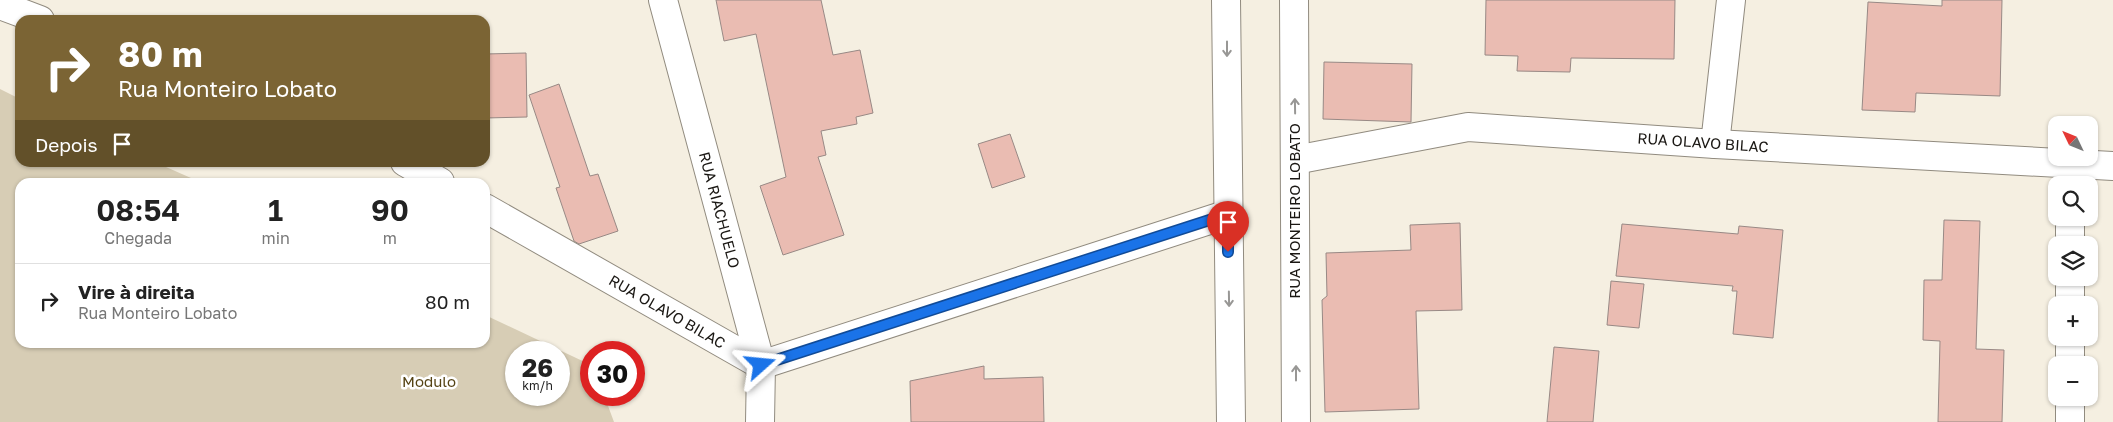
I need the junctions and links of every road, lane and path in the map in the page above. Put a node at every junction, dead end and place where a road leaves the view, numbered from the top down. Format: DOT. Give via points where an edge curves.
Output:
graph roads {
  1 [pos="663,0"];
  2 [pos="1226,0"];
  3 [pos="1294,0"];
  4 [pos="1731,0"];
  5 [pos="0,5"];
  6 [pos="27,15"];
  7 [pos="1715,144"];
  8 [pos="1296,160"];
  9 [pos="2113,166"];
  10 [pos="414,167"];
  11 [pos="2070,174"];
  12 [pos="433,178"];
  13 [pos="490,211"];
  14 [pos="1228,214"];
  15 [pos="761,365"];
  16 [pos="2070,406"];
  17 [pos="760,422"];
  18 [pos="1231,422"];
  19 [pos="1296,422"];
  20 [pos="2070,422"];
  1 -- 15 [label="street, RUA RIACHUELO"];
  2 -- 14 [label="street, one-way"];
  8 -- 3 [label="street, RUA MONTEIRO LOBATO, one-way"];
  4 -- 7 [label="street"];
  5 -- 6 [label="street"];
  7 -- 8 [label="street, RUA OLAVO BILAC" via="1468,127"];
  7 -- 11 [label="street, RUA OLAVO BILAC"];
  19 -- 8 [label="street, RUA MONTEIRO LOBATO, one-way"];
  9 -- 11 [label="street, RUA OLAVO BILAC"];
  10 -- 12 [label="street"];
  13 -- 15 [label="street, RUA OLAVO BILAC"];
  14 -- 15 [label="street"];
  14 -- 18 [label="street, one-way"];
  15 -- 17 [label="street, RUA RIACHUELO"];
  16 -- 20 [label="street"];
}
